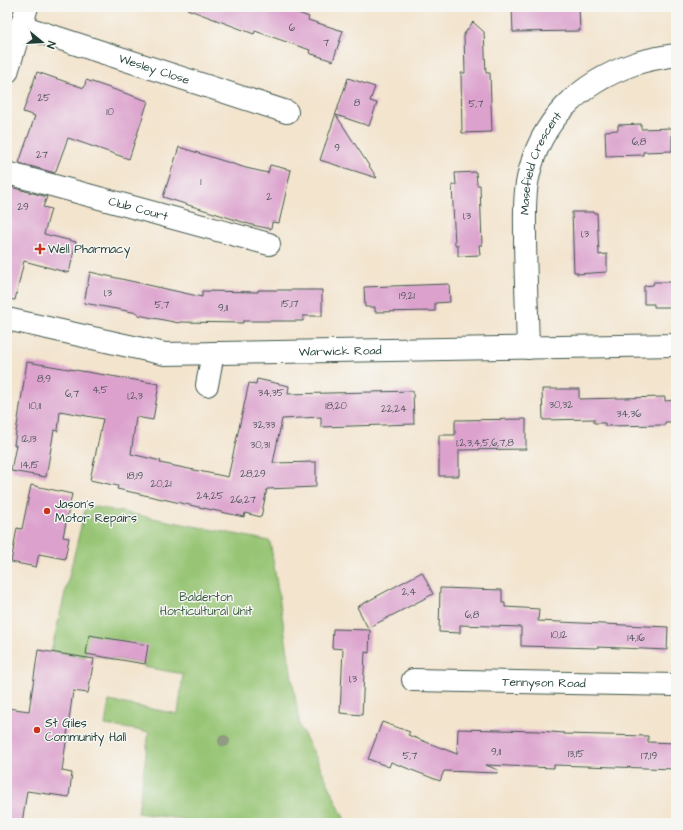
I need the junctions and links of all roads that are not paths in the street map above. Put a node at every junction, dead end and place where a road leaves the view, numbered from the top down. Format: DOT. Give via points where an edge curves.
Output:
graph roads {
  1 [pos="24,17"];
  2 [pos="676,55"];
  3 [pos="7,72"];
  4 [pos="287,112"];
  5 [pos="7,173"];
  6 [pos="269,244"];
  7 [pos="7,319"];
  8 [pos="676,345"];
  9 [pos="528,348"];
  10 [pos="213,353"];
  11 [pos="207,385"];
  12 [pos="413,680"];
  13 [pos="676,684"];
  1 -- 3 [label="street"];
  1 -- 4 [label="street, Wesley Close"];
  2 -- 9 [label="street, Masefield Crescent" via="636,63 599,80 567,104 553,120 542,139 533,159 526,200"];
  5 -- 6 [label="street, Club Court"];
  7 -- 10 [label="street, Warwick Road" via="165,354"];
  8 -- 9 [label="street, Warwick Road"];
  9 -- 10 [label="street, Warwick Road"];
  10 -- 11 [label="street"];
  12 -- 13 [label="street, Tennyson Road"];
}
